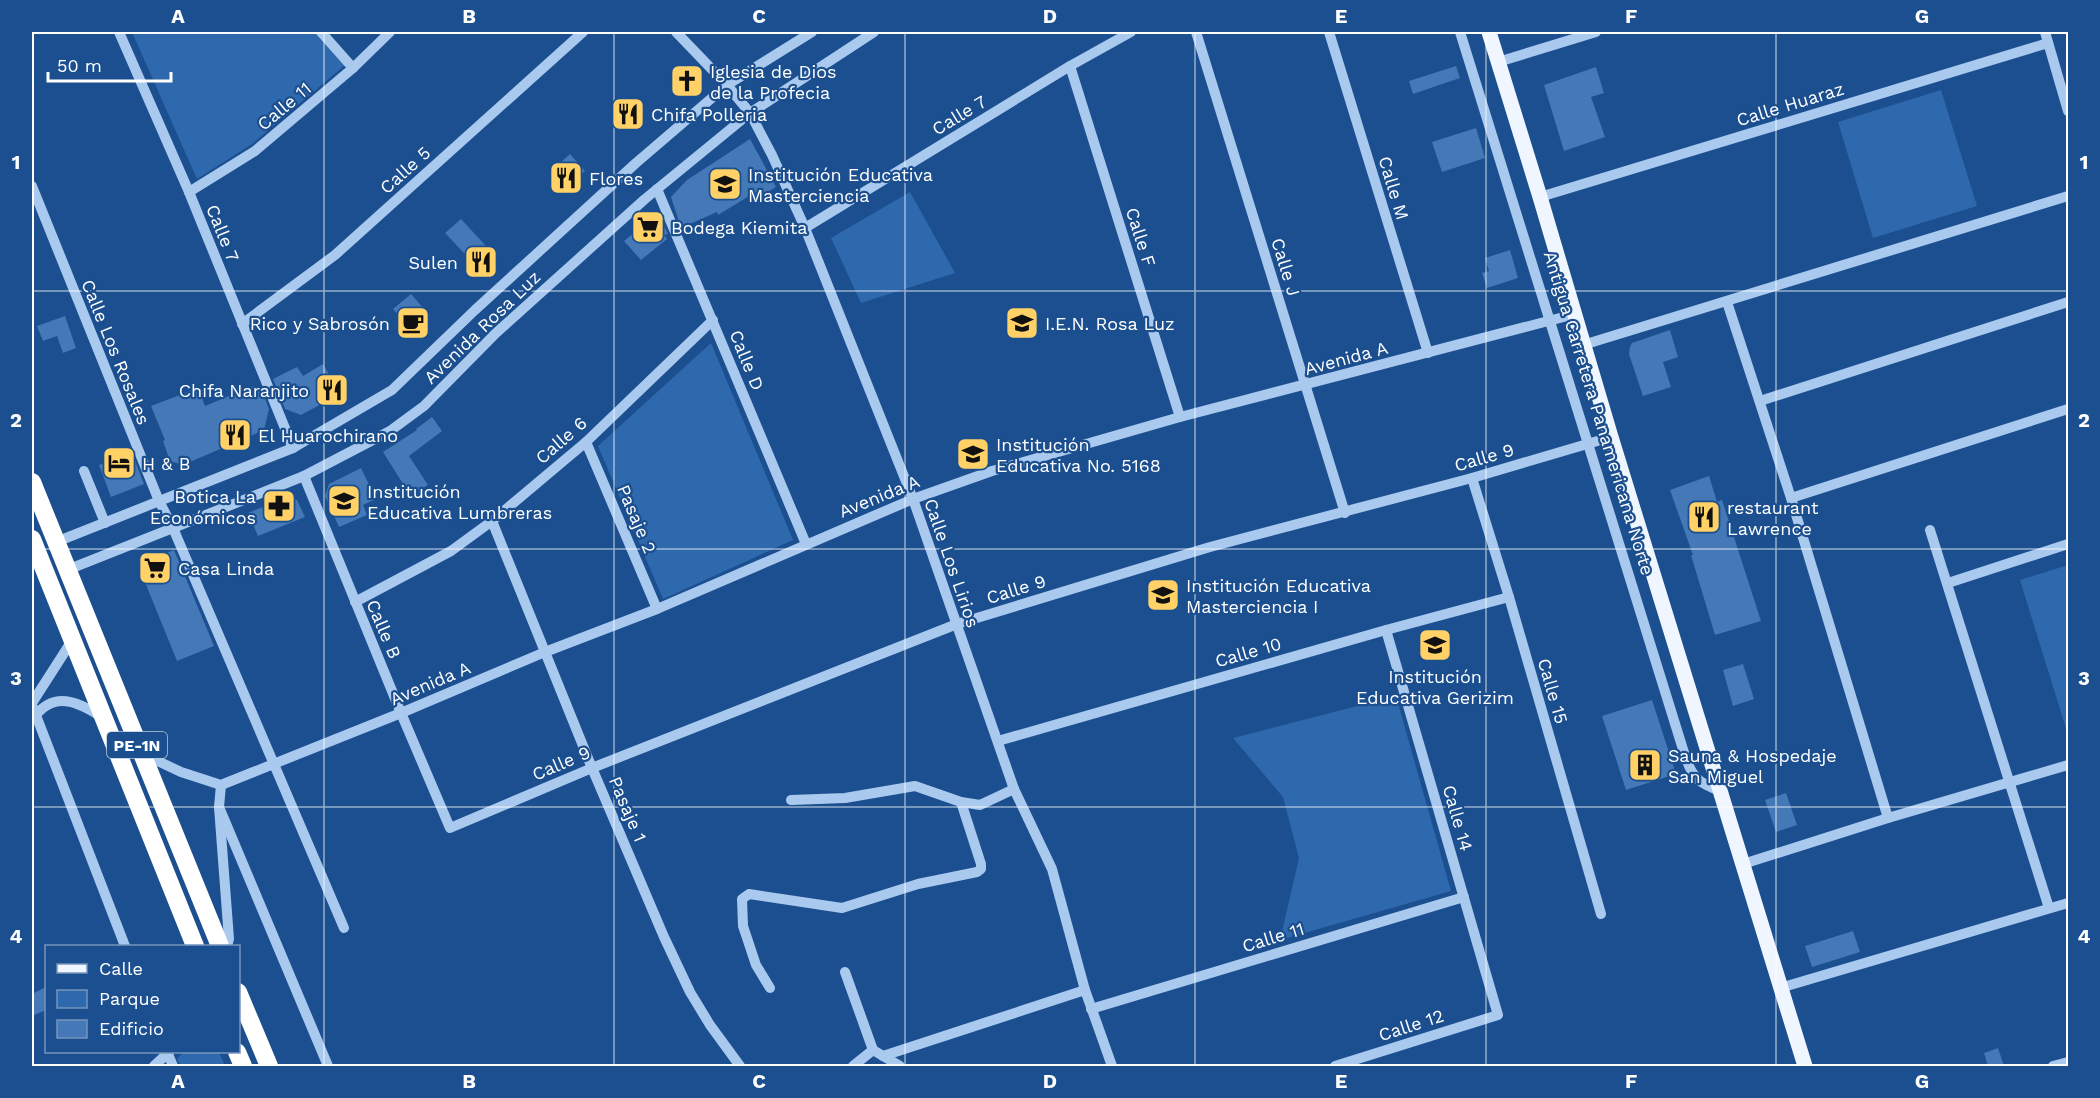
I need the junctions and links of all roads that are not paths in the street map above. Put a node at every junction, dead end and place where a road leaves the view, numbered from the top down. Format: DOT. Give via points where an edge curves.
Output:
graph roads {
  1 [pos="119,32"];
  2 [pos="321,32"];
  3 [pos="390,32"];
  4 [pos="583,32"];
  5 [pos="676,32"];
  6 [pos="812,32"];
  7 [pos="874,32"];
  8 [pos="1131,32"];
  9 [pos="1196,32"];
  10 [pos="1329,32"];
  11 [pos="1460,32"];
  12 [pos="1489,32"];
  13 [pos="1596,32"];
  14 [pos="2045,32"];
  15 [pos="2048,43"];
  16 [pos="1498,62"];
  17 [pos="1070,66"];
  18 [pos="353,68"];
  19 [pos="727,85"];
  20 [pos="2068,111"];
  21 [pos="750,113"];
  22 [pos="32,186"];
  23 [pos="657,189"];
  24 [pos="189,192"];
  25 [pos="2068,196"];
  26 [pos="1540,197"];
  27 [pos="805,228"];
  28 [pos="1727,302"];
  29 [pos="2068,302"];
  30 [pos="1575,314"];
  31 [pos="713,320"];
  32 [pos="1550,321"];
  33 [pos="242,324"];
  34 [pos="1583,345"];
  35 [pos="1428,353"];
  36 [pos="1305,386"];
  37 [pos="1760,401"];
  38 [pos="2068,409"];
  39 [pos="1180,417"];
  40 [pos="1611,437"];
  41 [pos="586,442"];
  42 [pos="1589,445"];
  43 [pos="293,448"];
  44 [pos="84,471"];
  45 [pos="304,476"];
  46 [pos="1472,478"];
  47 [pos="32,483"];
  48 [pos="1791,498"];
  49 [pos="913,499"];
  50 [pos="159,501"];
  51 [pos="1345,513"];
  52 [pos="492,521"];
  53 [pos="105,523"];
  54 [pos="173,528"];
  55 [pos="1930,530"];
  56 [pos="32,539"];
  57 [pos="56,542"];
  58 [pos="806,544"];
  59 [pos="2068,544"];
  60 [pos="67,570"];
  61 [pos="1948,583"];
  62 [pos="1509,597"];
  63 [pos="355,602"];
  64 [pos="657,609"];
  65 [pos="957,624"];
  66 [pos="1386,630"];
  67 [pos="73,639"];
  68 [pos="545,652"];
  69 [pos="32,711"];
  70 [pos="401,713"];
  71 [pos="105,719"];
  72 [pos="998,741"];
  73 [pos="141,753"];
  74 [pos="275,762"];
  75 [pos="2068,765"];
  76 [pos="592,768"];
  77 [pos="2009,783"];
  78 [pos="221,785"];
  79 [pos="1014,789"];
  80 [pos="1720,791"];
  81 [pos="791,800"];
  82 [pos="961,802"];
  83 [pos="219,807"];
  84 [pos="1888,818"];
  85 [pos="450,828"];
  86 [pos="1743,864"];
  87 [pos="1464,897"];
  88 [pos="2068,903"];
  89 [pos="2049,908"];
  90 [pos="1600,914"];
  91 [pos="344,928"];
  92 [pos="125,945"];
  93 [pos="195,945"];
  94 [pos="220,945"];
  95 [pos="227,945"];
  96 [pos="845,972"];
  97 [pos="770,988"];
  98 [pos="1780,988"];
  99 [pos="1085,990"];
  100 [pos="240,997"];
  101 [pos="1092,1009"];
  102 [pos="1498,1015"];
  103 [pos="873,1050"];
  104 [pos="167,1053"];
  105 [pos="883,1056"];
  106 [pos="2068,1062"];
  107 [pos="154,1066"];
  108 [pos="269,1066"];
  109 [pos="328,1066"];
  110 [pos="741,1066"];
  111 [pos="853,1066"];
  112 [pos="900,1066"];
  113 [pos="1112,1066"];
  114 [pos="1335,1066"];
  115 [pos="1805,1066"];
  116 [pos="2053,1066"];
  1 -- 24 [label="street, Calle 7"];
  2 -- 18 [label="street"];
  3 -- 18 [label="street, Calle 11"];
  4 -- 33 [label="street, Calle 5" via="335,255"];
  5 -- 19 [label="street, Calle Los Lirios"];
  6 -- 19 [label="street, Avenida Rosa Luz"];
  7 -- 21 [label="street, Avenida Rosa Luz"];
  8 -- 17 [label="street, Calle 7"];
  9 -- 36 [label="street, Calle J"];
  10 -- 35 [label="street, Calle M"];
  11 -- 32 [label="street, Antigua Carretera Panamericana Norte"];
  12 -- 16 [label="main road, Antigua Carretera Panamericana Norte"];
  13 -- 16 [label="street"];
  14 -- 15 [label="street"];
  15 -- 20 [label="street"];
  15 -- 26 [label="street, Calle Huaraz"];
  16 -- 26 [label="main road, Antigua Carretera Panamericana Norte"];
  17 -- 27 [label="street, Calle 7"];
  17 -- 39 [label="street, Calle F"];
  18 -- 24 [label="street, Calle 11" via="255,152"];
  19 -- 21 [label="street, Calle Los Lirios"];
  19 -- 43 [label="street, Avenida Rosa Luz" via="483,302 392,390"];
  21 -- 23 [label="street, Avenida Rosa Luz"];
  21 -- 27 [label="street, Calle Los Lirios"];
  22 -- 50 [label="street, Calle Los Rosales"];
  23 -- 31 [label="street, Calle D"];
  23 -- 45 [label="street, Avenida Rosa Luz" via="496,333 424,406 390,431"];
  24 -- 33 [label="street, Calle 7"];
  25 -- 28 [label="street"];
  26 -- 30 [label="main road, Antigua Carretera Panamericana Norte"];
  27 -- 49 [label="street, Calle Los Lirios"];
  28 -- 34 [label="street"];
  28 -- 37 [label="street"];
  29 -- 37 [label="street"];
  30 -- 32 [label="street, Avenida A"];
  30 -- 34 [label="main road, Antigua Carretera Panamericana Norte"];
  31 -- 41 [label="street, Calle 6"];
  31 -- 58 [label="street, Calle D"];
  32 -- 35 [label="street, Avenida A"];
  32 -- 42 [label="street, Antigua Carretera Panamericana Norte"];
  33 -- 43 [label="street, Calle 7"];
  34 -- 40 [label="main road, Antigua Carretera Panamericana Norte"];
  35 -- 36 [label="street, Avenida A"];
  36 -- 39 [label="street, Avenida A"];
  36 -- 51 [label="street, Calle J"];
  37 -- 48 [label="street"];
  38 -- 48 [label="street"];
  39 -- 49 [label="street, Avenida A" via="992,471"];
  40 -- 42 [label="street, Calle 9"];
  40 -- 80 [label="main road, Antigua Carretera Panamericana Norte"];
  41 -- 52 [label="street, Calle 6"];
  41 -- 64 [label="street, Pasaje 2"];
  42 -- 46 [label="street, Calle 9"];
  42 -- 80 [label="street, Antigua Carretera Panamericana Norte" via="1692,775"];
  43 -- 50 [label="street, Avenida Rosa Luz"];
  44 -- 53 [label="street"];
  45 -- 54 [label="street, Avenida Rosa Luz"];
  45 -- 63 [label="street, Calle B"];
  46 -- 51 [label="street, Calle 9"];
  46 -- 62 [label="street, Calle 15"];
  47 -- 57 [label="highway, PE-1N"];
  48 -- 84 [label="street"];
  49 -- 58 [label="street, Avenida A"];
  49 -- 65 [label="street, Calle Los Lirios"];
  50 -- 53 [label="street, Avenida Rosa Luz"];
  50 -- 54 [label="street, Calle Los Rosales"];
  51 -- 65 [label="street, Calle 9" via="1210,547"];
  52 -- 63 [label="street, Calle 6" via="451,551"];
  52 -- 68 [label="street, Pasaje 1"];
  53 -- 57 [label="street, Avenida Rosa Luz"];
  54 -- 60 [label="street, Avenida Rosa Luz"];
  54 -- 74 [label="street, Calle Los Rosales"];
  55 -- 61 [label="street"];
  56 -- 67 [label="highway, PE-1N"];
  57 -- 60 [label="highway, PE-1N"];
  58 -- 64 [label="street, Avenida A"];
  59 -- 61 [label="street"];
  60 -- 73 [label="highway, PE-1N"];
  61 -- 77 [label="street"];
  62 -- 66 [label="street, Calle 10"];
  62 -- 90 [label="street, Calle 15"];
  63 -- 70 [label="street, Calle B"];
  64 -- 68 [label="street, Avenida A"];
  65 -- 72 [label="street, Calle Los Lirios"];
  65 -- 76 [label="street, Calle 9"];
  66 -- 72 [label="street, Calle 10"];
  66 -- 87 [label="street, Calle 14"];
  67 -- 69 [label="street"];
  67 -- 71 [label="highway, PE-1N"];
  68 -- 70 [label="street, Avenida A"];
  68 -- 76 [label="street, Pasaje 1"];
  69 -- 71 [label="street" via="59,701 81,705"];
  69 -- 92 [label="street"];
  70 -- 74 [label="street, Avenida A"];
  70 -- 85 [label="street, Calle B"];
  71 -- 93 [label="highway, PE-1N"];
  72 -- 79 [label="street, Calle Los Lirios"];
  73 -- 78 [label="street"];
  73 -- 94 [label="highway, PE-1N"];
  74 -- 78 [label="street, Avenida A"];
  74 -- 91 [label="street, Calle Los Rosales"];
  75 -- 77 [label="street"];
  76 -- 85 [label="street, Calle 9"];
  76 -- 110 [label="street, Pasaje 1" via="690,992"];
  77 -- 84 [label="street"];
  77 -- 89 [label="street"];
  78 -- 83 [label="street"];
  79 -- 82 [label="street" via="980,805"];
  79 -- 99 [label="street, Calle Los Lirios" via="1052,869"];
  80 -- 86 [label="main road, Antigua Carretera Panamericana Norte"];
  81 -- 82 [label="street" via="844,798 915,786"];
  82 -- 97 [label="street" via="981,864 977,872 918,884 842,908 745,896 743,926 756,965"];
  83 -- 95 [label="street"];
  83 -- 109 [label="street"];
  84 -- 86 [label="street"];
  86 -- 98 [label="main road, Antigua Carretera Panamericana Norte"];
  87 -- 101 [label="street, Calle 11"];
  87 -- 102 [label="street, Calle 14"];
  88 -- 89 [label="street"];
  89 -- 98 [label="street"];
  96 -- 103 [label="street"];
  98 -- 115 [label="main road, Antigua Carretera Panamericana Norte"];
  99 -- 101 [label="street, Calle Los Lirios"];
  99 -- 105 [label="street"];
  100 -- 108 [label="highway"];
  101 -- 113 [label="street, Calle Los Lirios"];
  102 -- 114 [label="street, Calle 12"];
  103 -- 105 [label="street"];
  103 -- 111 [label="street"];
  104 -- 107 [label="street"];
  105 -- 112 [label="street"];
  106 -- 116 [label="street"];
}
